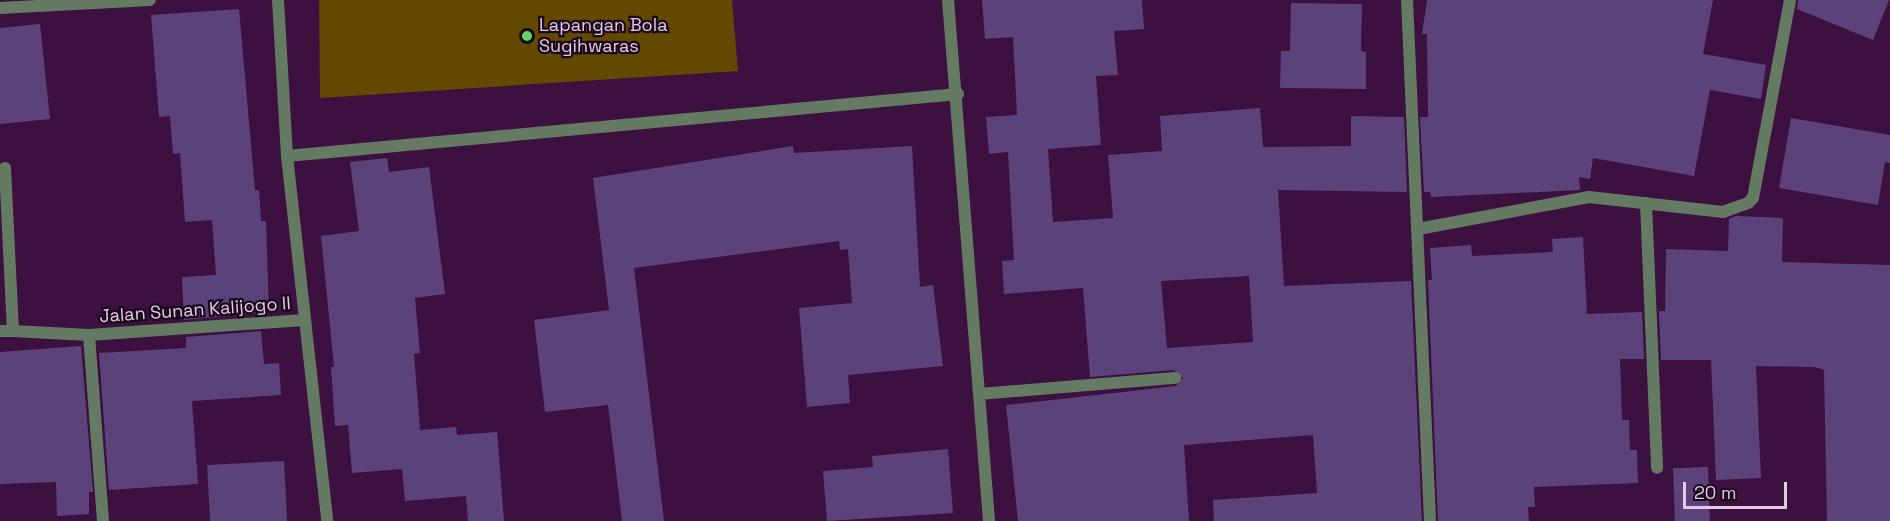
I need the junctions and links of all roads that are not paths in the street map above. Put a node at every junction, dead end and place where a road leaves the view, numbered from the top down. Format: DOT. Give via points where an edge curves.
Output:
graph roads {
  1 [pos="150,0"];
  2 [pos="278,0"];
  3 [pos="948,0"];
  4 [pos="1407,0"];
  5 [pos="1790,0"];
  6 [pos="40,3"];
  7 [pos="0,8"];
  8 [pos="958,94"];
  9 [pos="287,156"];
  10 [pos="5,168"];
  11 [pos="1646,203"];
  12 [pos="1418,228"];
  13 [pos="304,320"];
  14 [pos="6,331"];
  15 [pos="89,335"];
  16 [pos="1175,378"];
  17 [pos="979,394"];
  18 [pos="1657,468"];
  19 [pos="103,521"];
  20 [pos="327,521"];
  21 [pos="988,521"];
  22 [pos="1430,521"];
  1 -- 6 [label="street"];
  2 -- 9 [label="street"];
  3 -- 8 [label="street"];
  4 -- 12 [label="street"];
  5 -- 11 [label="street" via="1753,198 1741,207 1723,212"];
  6 -- 7 [label="street"];
  8 -- 9 [label="street"];
  8 -- 17 [label="street"];
  9 -- 13 [label="street"];
  10 -- 14 [label="street"];
  11 -- 12 [label="street" via="1589,197"];
  11 -- 18 [label="street"];
  12 -- 22 [label="street"];
  13 -- 15 [label="street, Jalan Sunan Kalijogo II"];
  13 -- 20 [label="street"];
  14 -- 15 [label="street, Jalan Sunan Kalijogo II"];
  15 -- 19 [label="street"];
  16 -- 17 [label="street"];
  17 -- 21 [label="street"];
}
